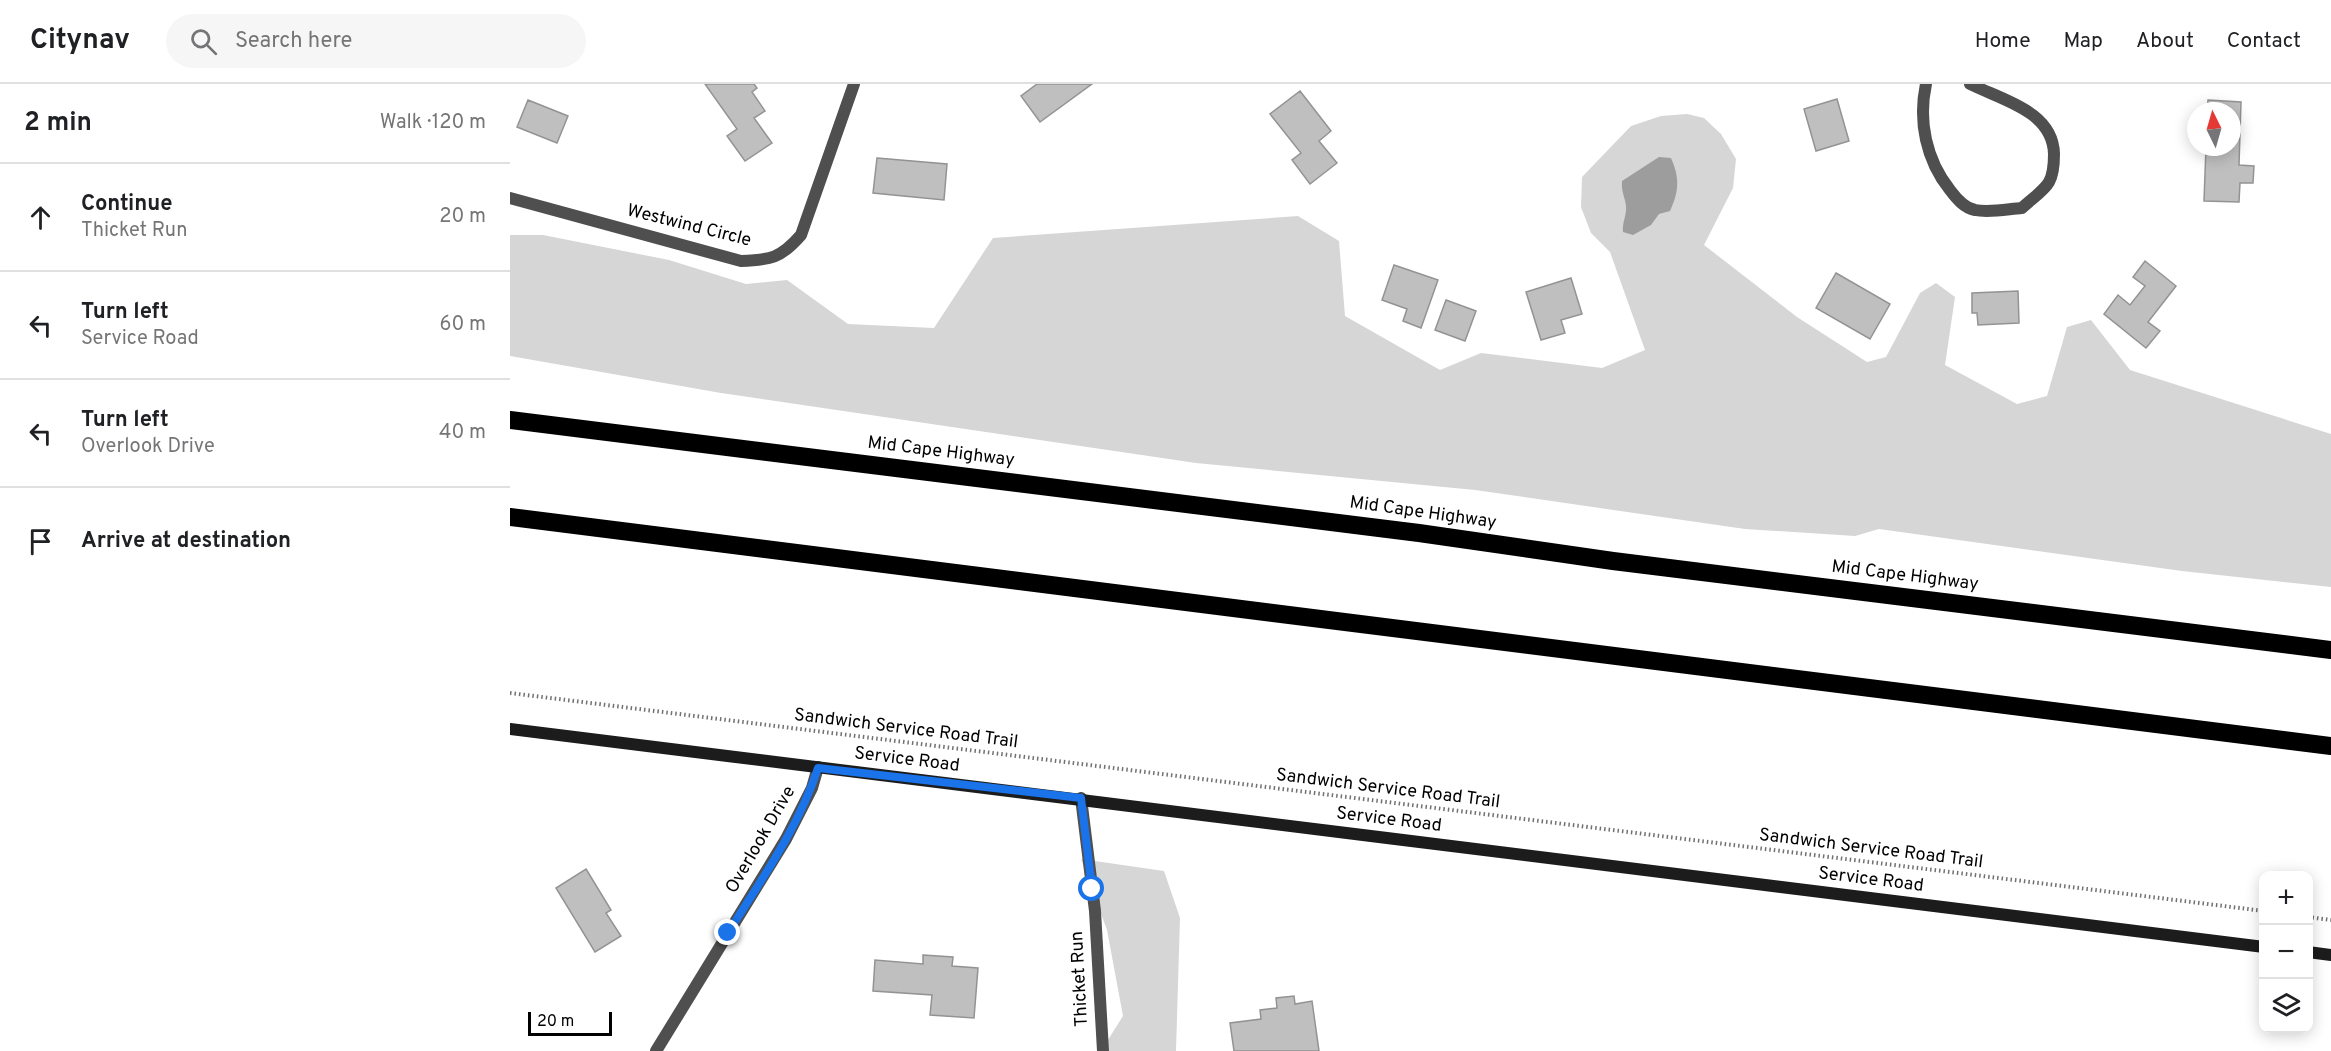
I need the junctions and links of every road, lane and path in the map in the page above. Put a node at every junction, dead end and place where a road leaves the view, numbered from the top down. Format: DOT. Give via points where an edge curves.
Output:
graph roads {
  1 [pos="854,84"];
  2 [pos="1926,84"];
  3 [pos="1970,84"];
  4 [pos="510,198"];
  5 [pos="510,420"];
  6 [pos="510,517"];
  7 [pos="2331,650"];
  8 [pos="510,693"];
  9 [pos="510,729"];
  10 [pos="2331,746"];
  11 [pos="818,768"];
  12 [pos="1081,798"];
  13 [pos="2259,910"];
  14 [pos="2313,918"];
  15 [pos="2331,920"];
  16 [pos="2259,946"];
  17 [pos="2313,953"];
  18 [pos="2331,955"];
  19 [pos="656,1051"];
  20 [pos="1102,1051"];
  1 -- 4 [label="street, Westwind Circle" via="801,235 788,250 768,261 741,261"];
  2 -- 3 [label="street" via="1922,103 1925,138 1944,183 1959,201 1974,210 2022,208 2049,182 2054,141 2042,122 2012,102"];
  5 -- 7 [label="highway, Mid Cape Highway"];
  6 -- 10 [label="highway"];
  8 -- 13 [label="path, Sandwich Service Road Trail"];
  9 -- 11 [label="street, Service Road"];
  11 -- 12 [label="street, Service Road"];
  11 -- 19 [label="street, Overlook Drive" via="786,839"];
  12 -- 16 [label="street, Service Road"];
  12 -- 20 [label="street, Thicket Run" via="1095,911"];
  14 -- 15 [label="path"];
  17 -- 18 [label="street"];
}
